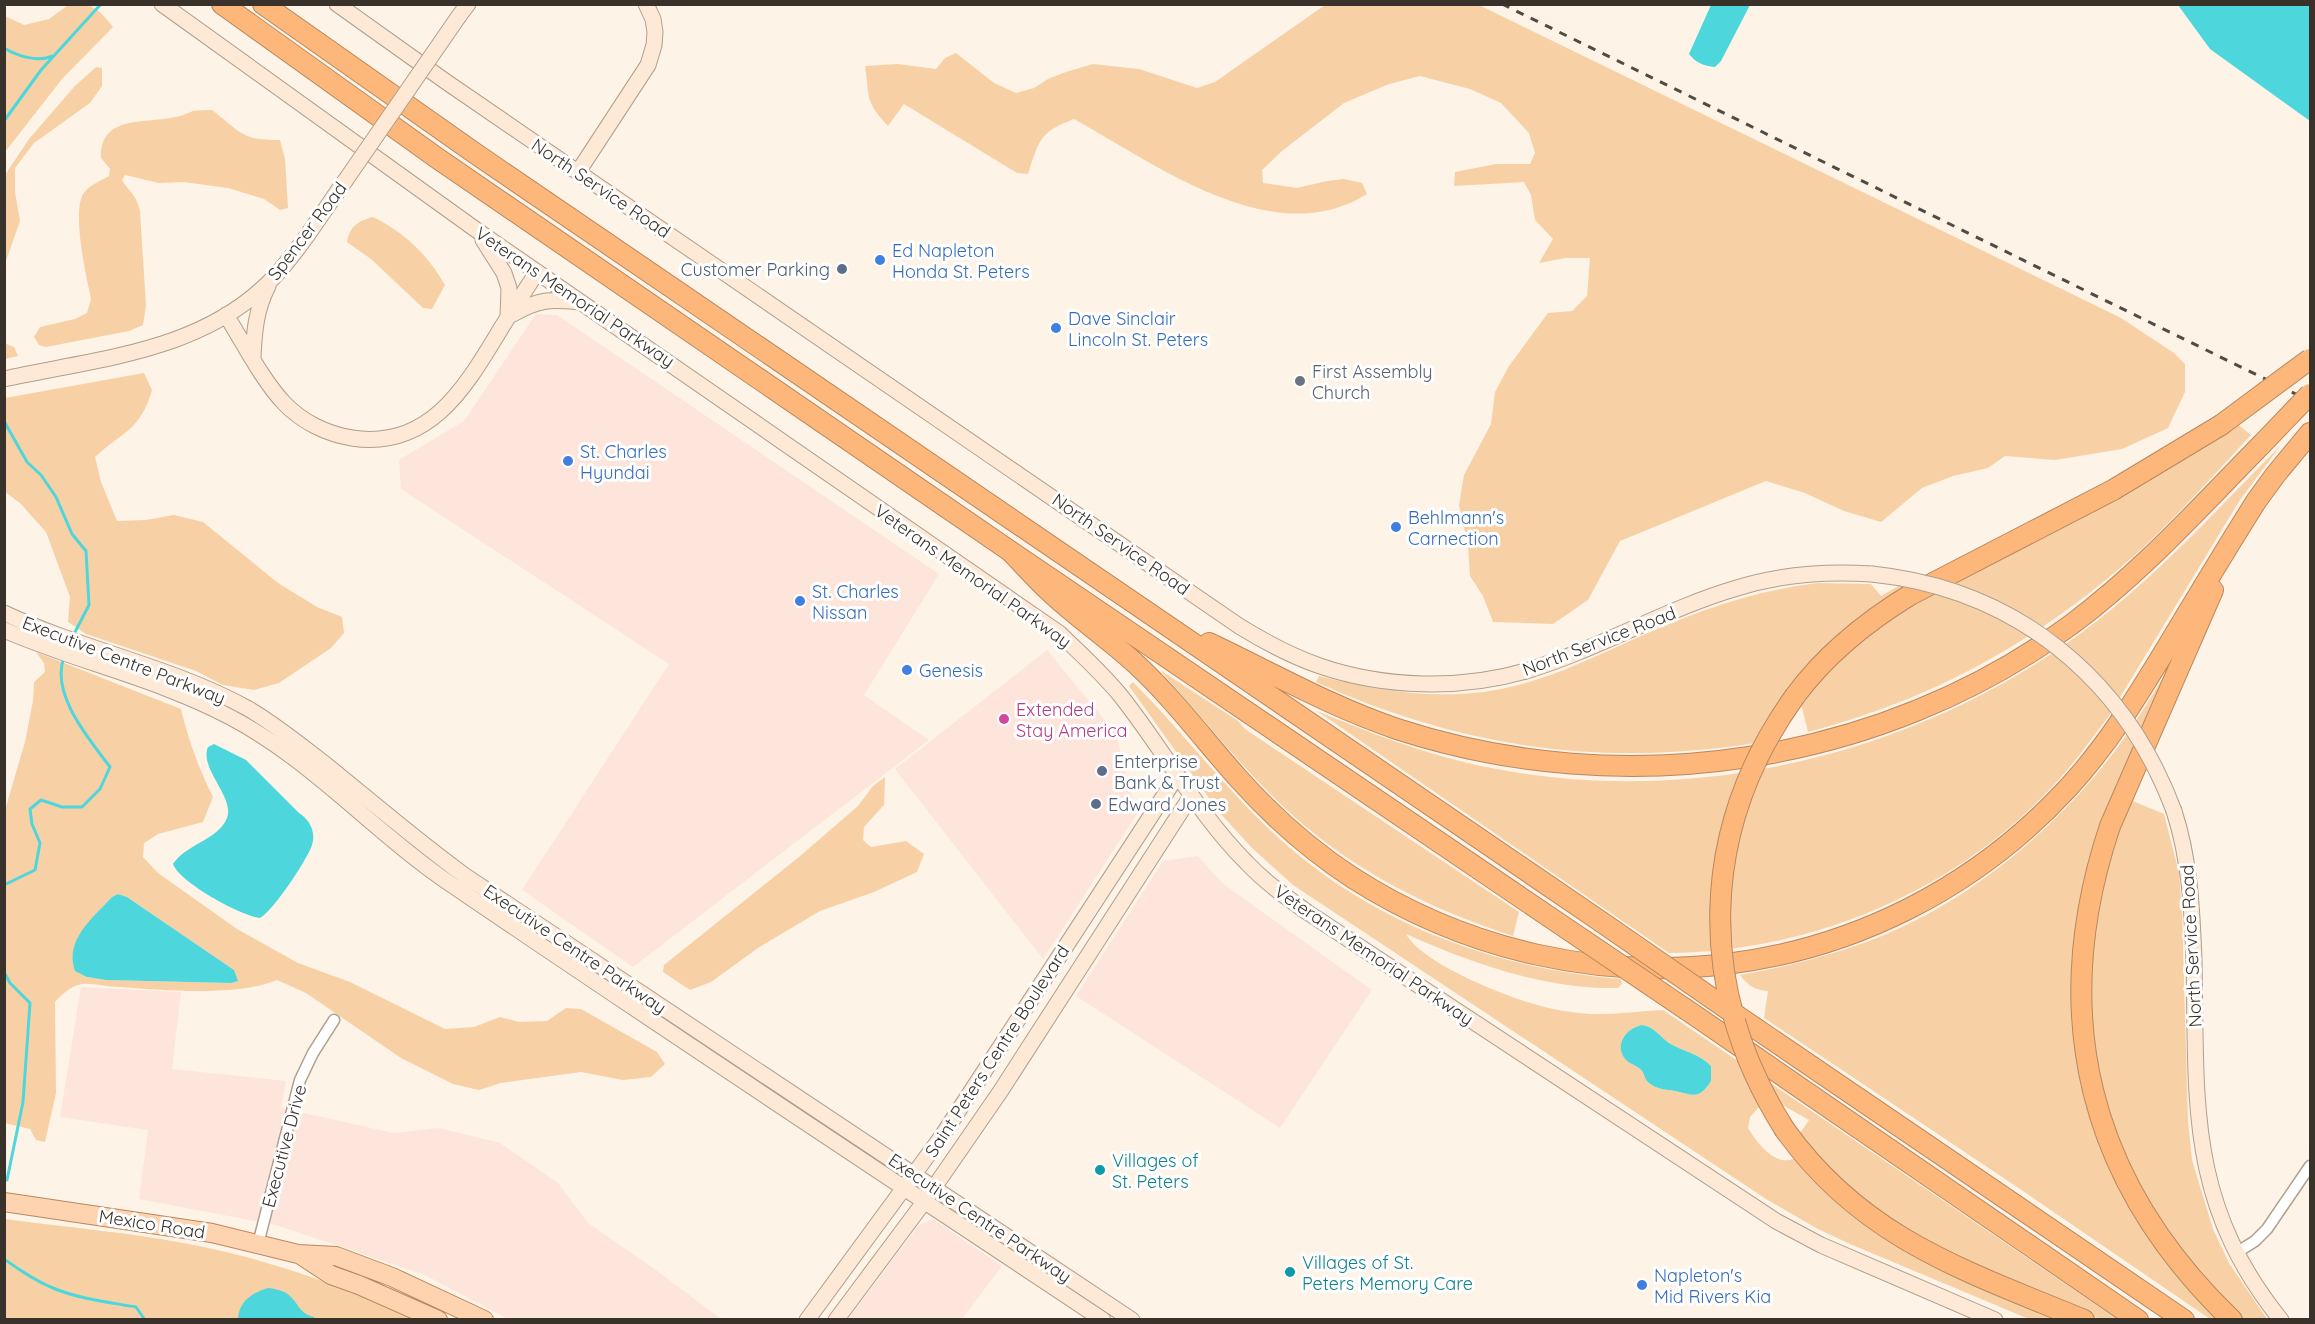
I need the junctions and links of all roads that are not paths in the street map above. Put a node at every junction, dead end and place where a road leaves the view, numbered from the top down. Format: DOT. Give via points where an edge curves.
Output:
graph roads {
  1 [pos="162,4"];
  2 [pos="222,4"];
  3 [pos="263,4"];
  4 [pos="337,4"];
  5 [pos="646,4"];
  6 [pos="464,10"];
  7 [pos="578,172"];
  8 [pos="475,229"];
  9 [pos="537,272"];
  10 [pos="273,278"];
  11 [pos="582,302"];
  12 [pos="226,315"];
  13 [pos="508,317"];
  14 [pos="253,358"];
  15 [pos="2310,359"];
  16 [pos="11,378"];
  17 [pos="2310,394"];
  18 [pos="2310,433"];
  19 [pos="2236,532"];
  20 [pos="1010,550"];
  21 [pos="4,613"];
  22 [pos="1153,616"];
  23 [pos="4,630"];
  24 [pos="96,657"];
  25 [pos="1177,776"];
  26 [pos="1191,796"];
  27 [pos="334,1020"];
  28 [pos="2310,1166"];
  29 [pos="915,1174"];
  30 [pos="935,1186"];
  31 [pos="905,1189"];
  32 [pos="924,1202"];
  33 [pos="10,1203"];
  34 [pos="258,1244"];
  35 [pos="2236,1252"];
  36 [pos="298,1254"];
  37 [pos="438,1320"];
  38 [pos="484,1320"];
  39 [pos="807,1320"];
  40 [pos="836,1320"];
  41 [pos="1103,1320"];
  42 [pos="1132,1320"];
  43 [pos="1995,1320"];
  44 [pos="2084,1320"];
  45 [pos="2138,1320"];
  46 [pos="2184,1320"];
  47 [pos="2232,1320"];
  48 [pos="2281,1320"];
  1 -- 8 [label="street, Veterans Memorial Parkway"];
  2 -- 20 [label="highway" via="418,144"];
  3 -- 22 [label="highway" via="456,141"];
  4 -- 7 [label="street, North Service Road"];
  5 -- 7 [label="street" via="655,32 652,56"];
  6 -- 10 [label="street, Spencer Road, bridge" via="302,243"];
  7 -- 35 [label="street, North Service Road, bridge" via="1239,626 1320,666 1374,679 1424,684 1489,679 1573,654 1736,588 1799,574 1846,572 1908,579 1957,592 2025,624 2095,680 2130,724 2157,769 2174,811 2192,896 2202,1153 2215,1203"];
  8 -- 9 [label="street, Veterans Memorial Parkway"];
  8 -- 13 [label="street" via="494,254 510,288"];
  9 -- 11 [label="street, Veterans Memorial Parkway"];
  9 -- 13 [label="street"];
  10 -- 12 [label="street, Spencer Road"];
  10 -- 14 [label="street" via="259,309"];
  11 -- 13 [label="street" via="541,300"];
  11 -- 25 [label="street, Veterans Memorial Parkway" via="1059,633 1120,694"];
  12 -- 14 [label="street"];
  12 -- 16 [label="street, Spencer Road" via="196,333 149,349"];
  13 -- 14 [label="street" via="457,396 419,427 401,435 361,439 339,435 303,420 284,403"];
  15 -- 44 [label="highway, bridge" via="2221,424 2113,490 1910,595 1865,625 1834,652 1795,696 1766,740 1743,791 1727,848 1720,907 1722,960 1734,1022 1749,1065 1785,1130 1821,1174 1890,1232 1934,1256"];
  17 -- 22 [label="highway, bridge" via="2129,577 2070,625 2007,666 1943,699 1874,727 1747,758 1690,765 1616,767 1542,761 1470,749 1397,729 1338,706"];
  18 -- 19 [label="highway"];
  19 -- 20 [label="highway" via="2134,701 2094,758 2047,810 1986,861 1888,919 1817,945 1747,961 1648,969 1586,964 1499,945 1430,920 1350,876 1304,842 1260,801 1136,664 1051,593"];
  19 -- 47 [label="highway" via="2100,855 2088,907 2081,983 2088,1064 2117,1161 2168,1250"];
  20 -- 45 [label="highway, bridge"];
  21 -- 24 [label="street, Executive Centre Parkway" via="47,630"];
  22 -- 46 [label="highway, bridge"];
  23 -- 24 [label="street, Executive Centre Parkway" via="42,646"];
  24 -- 29 [label="street, Executive Centre Parkway" via="192,683 267,721 457,869"];
  24 -- 31 [label="street, Executive Centre Parkway" via="257,733 436,874"];
  25 -- 26 [label="street, Veterans Memorial Parkway"];
  25 -- 29 [label="street, Saint Peters Centre Boulevard"];
  26 -- 30 [label="street, Saint Peters Centre Boulevard"];
  26 -- 43 [label="street, Veterans Memorial Parkway" via="1247,864 1307,912 1737,1195 1821,1245"];
  27 -- 34 [label="street, Executive Drive" via="300,1080"];
  28 -- 35 [label="street" via="2266,1229"];
  29 -- 30 [label="street, Executive Centre Parkway"];
  29 -- 31 [label="street, Saint Peters Centre Boulevard"];
  30 -- 32 [label="street, Saint Peters Centre Boulevard"];
  30 -- 42 [label="street, Executive Centre Parkway"];
  31 -- 32 [label="street, Executive Centre Parkway"];
  31 -- 39 [label="street, Saint Peters Centre Boulevard"];
  32 -- 40 [label="street, Saint Peters Centre Boulevard"];
  32 -- 41 [label="street, Executive Centre Parkway"];
  33 -- 34 [label="main road, Mexico Road" via="212,1233"];
  34 -- 36 [label="main road, Mexico Road"];
  35 -- 48 [label="street, North Service Road"];
  36 -- 37 [label="main road, Mexico Road" via="331,1275"];
  36 -- 38 [label="main road, Mexico Road" via="336,1256 356,1262"];
}
